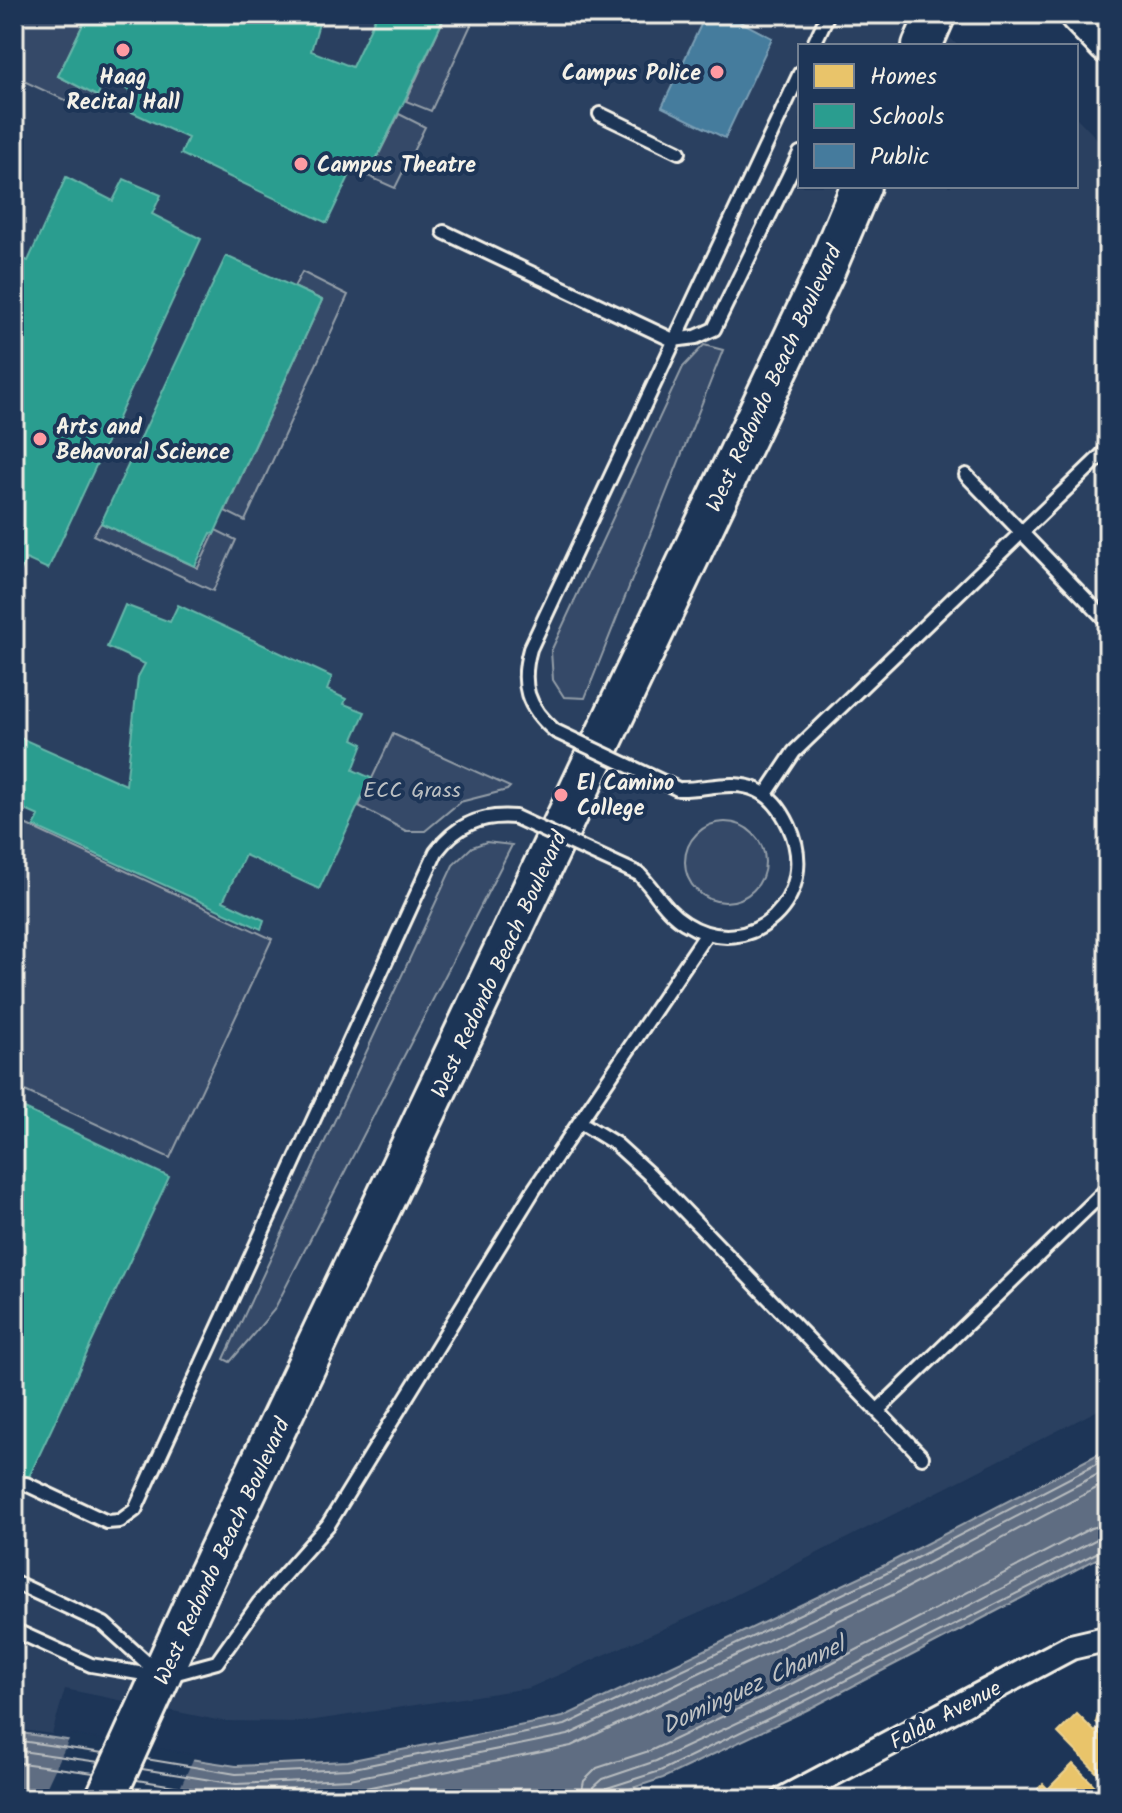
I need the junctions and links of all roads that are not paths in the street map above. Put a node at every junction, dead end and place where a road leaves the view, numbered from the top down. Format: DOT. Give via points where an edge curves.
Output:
graph roads {
  1 [pos="828,14"];
  2 [pos="936,14"];
  3 [pos="1079,14"];
  4 [pos="814,44"];
  5 [pos="923,44"];
  6 [pos="1108,44"];
  7 [pos="798,77"];
  8 [pos="600,114"];
  9 [pos="679,152"];
  10 [pos="798,157"];
  11 [pos="860,188"];
  12 [pos="444,232"];
  13 [pos="673,340"];
  14 [pos="1108,449"];
  15 [pos="966,475"];
  16 [pos="1021,533"];
  17 [pos="1108,622"];
  18 [pos="766,794"];
  19 [pos="707,933"];
  20 [pos="580,1122"];
  21 [pos="1108,1188"];
  22 [pos="878,1410"];
  23 [pos="922,1457"];
  24 [pos="26,1484"];
  25 [pos="14,1582"];
  26 [pos="14,1630"];
  27 [pos="1108,1645"];
  28 [pos="162,1677"];
  29 [pos="105,1799"];
  30 [pos="784,1799"];
  1 -- 4 [label="lane"];
  2 -- 5 [label="main road"];
  3 -- 6 [label="main road"];
  7 -- 13 [label="lane"];
  8 -- 9 [label="lane"];
  10 -- 13 [label="lane" via="714,329"];
  11 -- 28 [label="main road, West Redondo Beach Boulevard"];
  12 -- 13 [label="lane"];
  13 -- 18 [label="lane, bridge" via="530,649 524,687 530,704 555,731 678,789 740,785"];
  14 -- 16 [label="lane"];
  15 -- 16 [label="lane"];
  16 -- 17 [label="lane"];
  16 -- 18 [label="lane" via="794,752"];
  18 -- 19 [label="lane" via="781,809 799,847 800,871 790,900 764,925 738,935"];
  19 -- 20 [label="lane"];
  19 -- 24 [label="lane, bridge" via="671,913 639,874 515,817 474,820 446,838 135,1510 120,1521 107,1522"];
  20 -- 22 [label="lane" via="616,1144 650,1175"];
  20 -- 28 [label="lane" via="328,1525 259,1603 217,1662"];
  21 -- 22 [label="lane"];
  22 -- 23 [label="lane"];
  25 -- 28 [label="lane" via="104,1624"];
  26 -- 28 [label="lane" via="91,1665"];
  27 -- 30 [label="street, Falda Avenue" via="1101,1640 1071,1647"];
  28 -- 29 [label="main road, West Redondo Beach Boulevard"];
}
